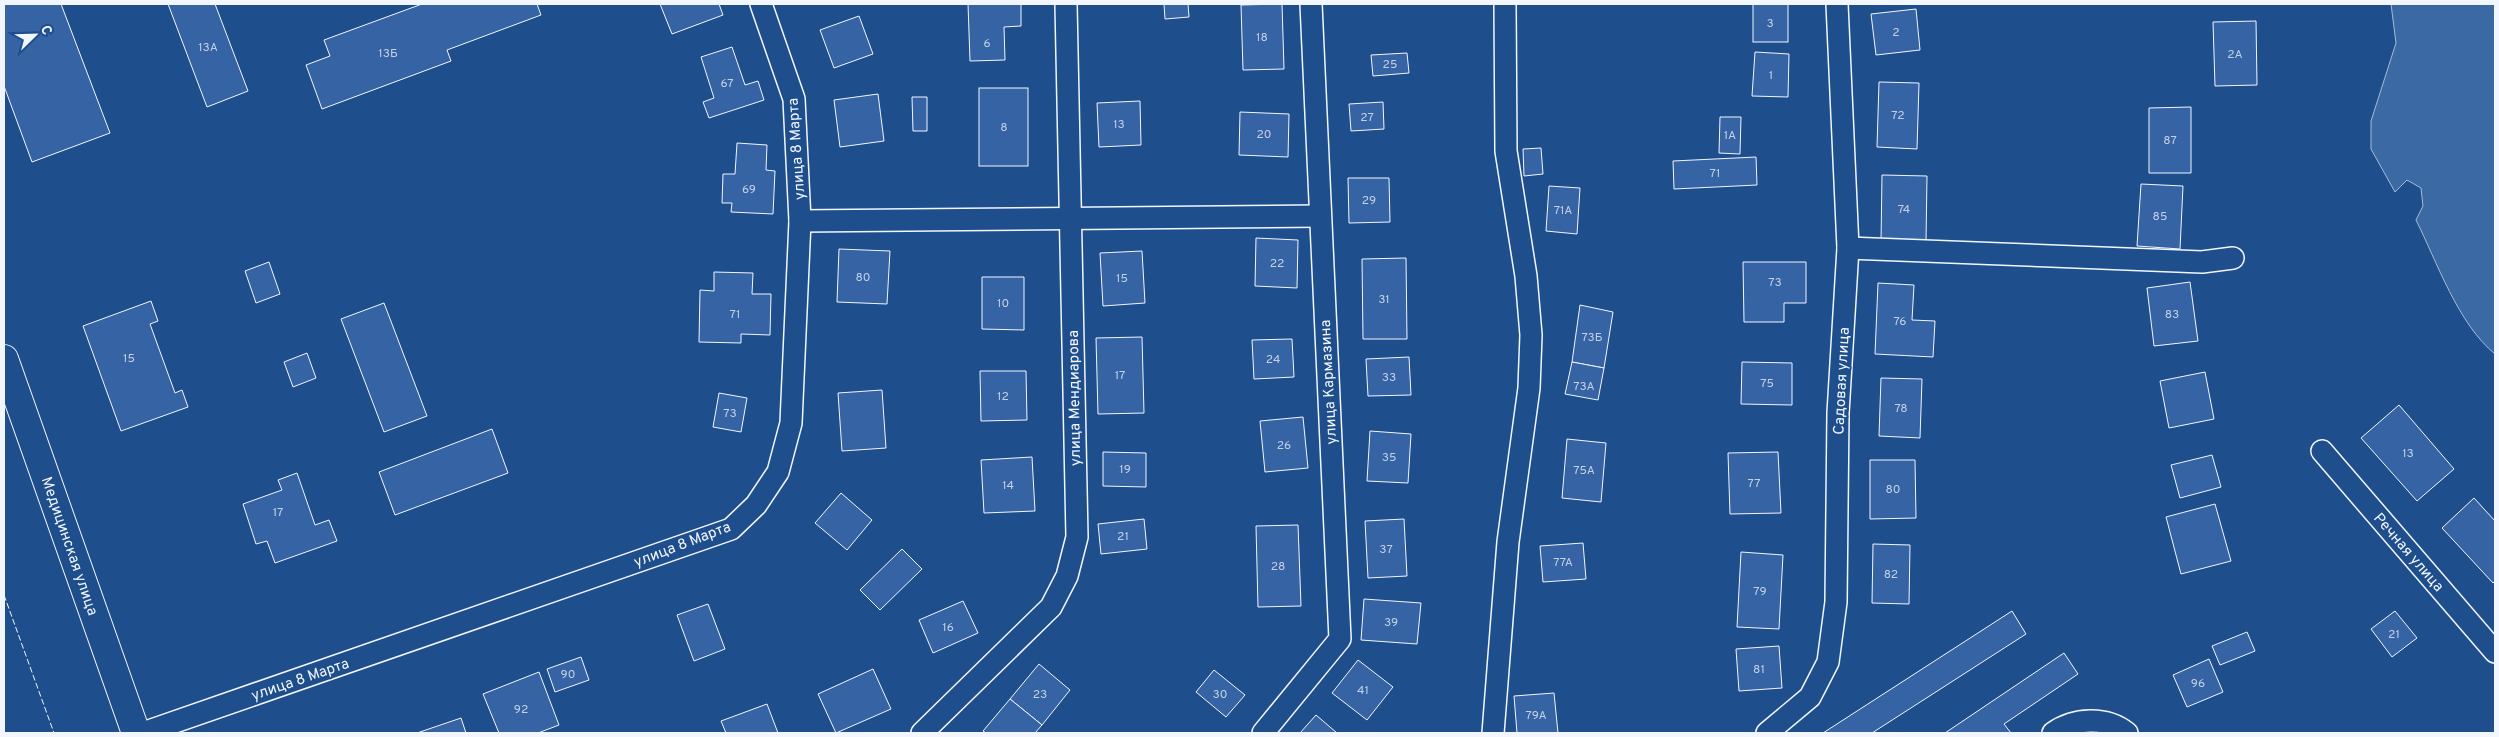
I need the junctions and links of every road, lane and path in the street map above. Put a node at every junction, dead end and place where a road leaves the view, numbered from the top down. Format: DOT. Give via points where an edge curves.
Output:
graph roads {
  1 [pos="761,4"];
  2 [pos="1066,4"];
  3 [pos="1311,4"];
  4 [pos="1505,4"];
  5 [pos="1836,4"];
  6 [pos="1320,216"];
  7 [pos="1071,219"];
  8 [pos="800,221"];
  9 [pos="1848,248"];
  10 [pos="2233,258"];
  11 [pos="4,359"];
  12 [pos="2322,451"];
  13 [pos="2495,652"];
  14 [pos="136,733"];
  15 [pos="143,733"];
  16 [pos="922,733"];
  17 [pos="1263,733"];
  18 [pos="1493,733"];
  19 [pos="1767,733"];
  20 [pos="2052,733"];
  21 [pos="2126,733"];
  1 -- 8 [label="street, улица 8 Марта" via="794,98"];
  2 -- 7 [label="street, улица Мендиарова"];
  3 -- 6 [label="street, улица Кармазина"];
  4 -- 18 [label="street" via="1506,151 1526,276 1531,335 1529,388 1508,542"];
  5 -- 9 [label="street, Садовая улица"];
  6 -- 7 [label="street"];
  6 -- 17 [label="street, улица Кармазина" via="1340,639"];
  7 -- 8 [label="street"];
  7 -- 16 [label="street, улица Мендиарова" via="1077,537 1067,576 1051,607"];
  8 -- 15 [label="street, улица 8 Марта" via="791,423 778,472 756,505 731,529"];
  9 -- 10 [label="street" via="2202,262"];
  9 -- 19 [label="street, Садовая улица" via="1838,413 1836,602 1828,662 1810,697"];
  11 -- 14 [label="main road, Медицинская улица"];
  12 -- 13 [label="street, Речная улица"];
  20 -- 21 [label="street" via="2085,720 2117,726"];
}
